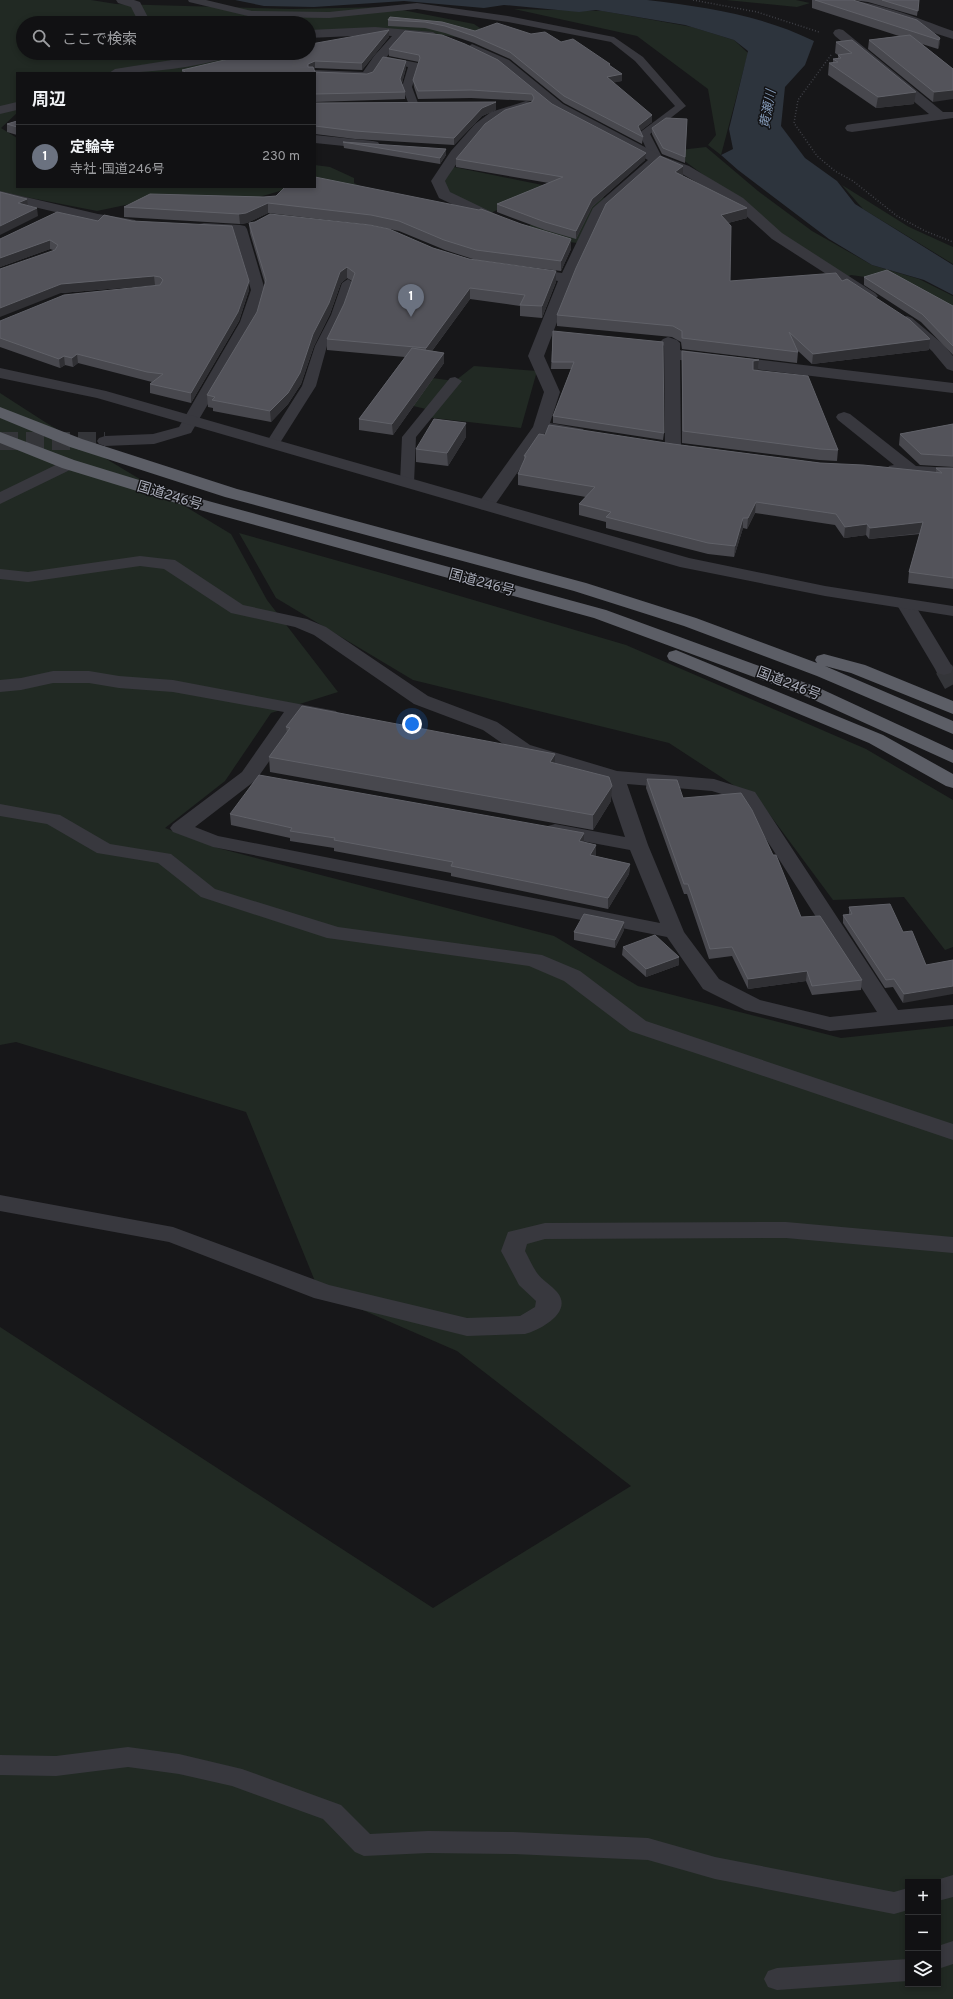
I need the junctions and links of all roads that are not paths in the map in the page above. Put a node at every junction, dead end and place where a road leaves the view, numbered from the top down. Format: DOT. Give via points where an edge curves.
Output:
graph roads {
  1 [pos="122,0"];
  2 [pos="193,0"];
  3 [pos="844,0"];
  4 [pos="141,16"];
  5 [pos="402,32"];
  6 [pos="839,33"];
  7 [pos="316,34"];
  8 [pos="953,35"];
  9 [pos="378,59"];
  10 [pos="200,60"];
  11 [pos="122,72"];
  12 [pos="316,74"];
  13 [pos="428,103"];
  14 [pos="397,104"];
  15 [pos="413,104"];
  16 [pos="494,104"];
  17 [pos="526,105"];
  18 [pos="16,106"];
  19 [pos="558,106"];
  20 [pos="0,110"];
  21 [pos="953,115"];
  22 [pos="940,116"];
  23 [pos="852,128"];
  24 [pos="316,139"];
  25 [pos="387,146"];
  26 [pos="442,150"];
  27 [pos="458,151"];
  28 [pos="657,158"];
  29 [pos="0,196"];
  30 [pos="66,210"];
  31 [pos="46,220"];
  32 [pos="140,224"];
  33 [pos="509,224"];
  34 [pos="256,225"];
  35 [pos="187,226"];
  36 [pos="240,230"];
  37 [pos="513,270"];
  38 [pos="567,278"];
  39 [pos="348,283"];
  40 [pos="883,305"];
  41 [pos="896,313"];
  42 [pos="546,331"];
  43 [pos="562,332"];
  44 [pos="656,341"];
  45 [pos="672,354"];
  46 [pos="953,366"];
  47 [pos="0,373"];
  48 [pos="455,382"];
  49 [pos="953,388"];
  50 [pos="0,412"];
  51 [pos="844,417"];
  52 [pos="192,420"];
  53 [pos="542,427"];
  54 [pos="596,435"];
  55 [pos="0,437"];
  56 [pos="105,441"];
  57 [pos="273,443"];
  58 [pos="673,447"];
  59 [pos="68,464"];
  60 [pos="881,470"];
  61 [pos="912,471"];
  62 [pos="953,473"];
  63 [pos="407,482"];
  64 [pos="0,499"];
  65 [pos="486,506"];
  66 [pos="0,574"];
  67 [pos="906,605"];
  68 [pos="953,611"];
  69 [pos="602,616"];
  70 [pos="690,622"];
  71 [pos="946,666"];
  72 [pos="0,686"];
  73 [pos="953,708"];
  74 [pos="296,709"];
  75 [pos="350,719"];
  76 [pos="953,728"];
  77 [pos="476,740"];
  78 [pos="523,749"];
  79 [pos="953,757"];
  80 [pos="249,776"];
  81 [pos="615,777"];
  82 [pos="272,780"];
  83 [pos="953,782"];
  84 [pos="0,810"];
  85 [pos="537,827"];
  86 [pos="638,845"];
  87 [pos="674,932"];
  88 [pos="953,1012"];
  89 [pos="892,1018"];
  90 [pos="953,1132"];
  91 [pos="0,1203"];
  92 [pos="953,1245"];
  93 [pos="0,1765"];
  94 [pos="953,1886"];
  95 [pos="941,1889"];
  96 [pos="905,1900"];
  97 [pos="953,1952"];
  98 [pos="941,1957"];
  99 [pos="905,1970"];
  100 [pos="777,1979"];
  1 -- 4 [label="street" via="136,6"];
  2 -- 28 [label="lane" via="252,14 329,15 417,6 508,19 614,40 639,59 682,106 644,134"];
  3 -- 8 [label="street"];
  5 -- 7 [label="street"];
  5 -- 9 [label="street"];
  5 -- 19 [label="street" via="451,40 504,63"];
  6 -- 22 [label="street"];
  9 -- 12 [label="street" via="367,76"];
  9 -- 15 [label="lane" via="417,65 407,87"];
  10 -- 11 [label="street"];
  13 -- 15 [label="street"];
  14 -- 15 [label="street"];
  16 -- 17 [label="street"];
  17 -- 19 [label="street"];
  17 -- 27 [label="street" via="495,116"];
  18 -- 20 [label="street"];
  19 -- 28 [label="street"];
  21 -- 22 [label="street"];
  22 -- 23 [label="street"];
  24 -- 25 [label="street"];
  26 -- 27 [label="street"];
  27 -- 33 [label="street" via="438,181 444,195"];
  28 -- 38 [label="street" via="598,211 576,244"];
  28 -- 40 [label="street" via="684,169 738,201 777,236"];
  29 -- 30 [label="street"];
  30 -- 31 [label="street"];
  30 -- 32 [label="street"];
  34 -- 36 [label="street"];
  35 -- 36 [label="street"];
  36 -- 52 [label="street" via="258,290 248,322"];
  37 -- 38 [label="street"];
  38 -- 42 [label="street"];
  39 -- 57 [label="lane" via="337,315 321,346 309,386"];
  41 -- 46 [label="street" via="916,326"];
  42 -- 43 [label="street"];
  42 -- 53 [label="street" via="536,356 552,392"];
  44 -- 45 [label="street" via="672,343"];
  45 -- 49 [label="street"];
  45 -- 58 [label="street"];
  47 -- 52 [label="street" via="100,394"];
  48 -- 63 [label="lane" via="409,437"];
  50 -- 70 [label="highway, 国道246号" via="76,443 230,493 580,587"];
  51 -- 61 [label="street"];
  52 -- 56 [label="street" via="185,430 154,439"];
  52 -- 57 [label="street"];
  53 -- 54 [label="street"];
  53 -- 65 [label="street"];
  55 -- 59 [label="highway, 国道246号"];
  57 -- 63 [label="street"];
  59 -- 64 [label="street"];
  59 -- 69 [label="highway, 国道246号" via="203,505"];
  60 -- 61 [label="street"];
  61 -- 62 [label="street"];
  63 -- 65 [label="street"];
  65 -- 67 [label="street" via="686,563"];
  66 -- 78 [label="street" via="28,577 140,561 169,564 237,609 301,623 320,631 421,700 490,726"];
  67 -- 68 [label="street"];
  67 -- 71 [label="street"];
  69 -- 79 [label="highway, 国道246号" via="810,690"];
  69 -- 83 [label="highway" via="655,647 876,739"];
  70 -- 73 [label="highway" via="858,669"];
  70 -- 76 [label="highway, 国道246号" via="824,672"];
  72 -- 74 [label="street" via="53,677 89,677 173,686"];
  74 -- 75 [label="street"];
  74 -- 80 [label="street"];
  77 -- 78 [label="street"];
  78 -- 81 [label="street"];
  80 -- 82 [label="street"];
  80 -- 87 [label="street" via="180,828 213,841"];
  81 -- 86 [label="street"];
  81 -- 89 [label="street" via="714,785 748,796"];
  84 -- 90 [label="street" via="53,819 104,849 164,858 208,893 335,933 534,960 572,976 638,1026"];
  85 -- 86 [label="street"];
  86 -- 87 [label="street"];
  87 -- 89 [label="street" via="711,984 753,1005 830,1024"];
  88 -- 89 [label="street"];
  91 -- 92 [label="street" via="173,1235 323,1292 467,1327 524,1325 547,1311 549,1299 528,1279 513,1251 517,1238 545,1231 786,1230"];
  93 -- 96 [label="lane" via="56,1766 128,1757 179,1764 233,1776 332,1812 364,1845 428,1842 514,1843 648,1849 715,1868 894,1903"];
  94 -- 95 [label="lane"];
  97 -- 98 [label="lane"];
  99 -- 100 [label="lane"];
}
